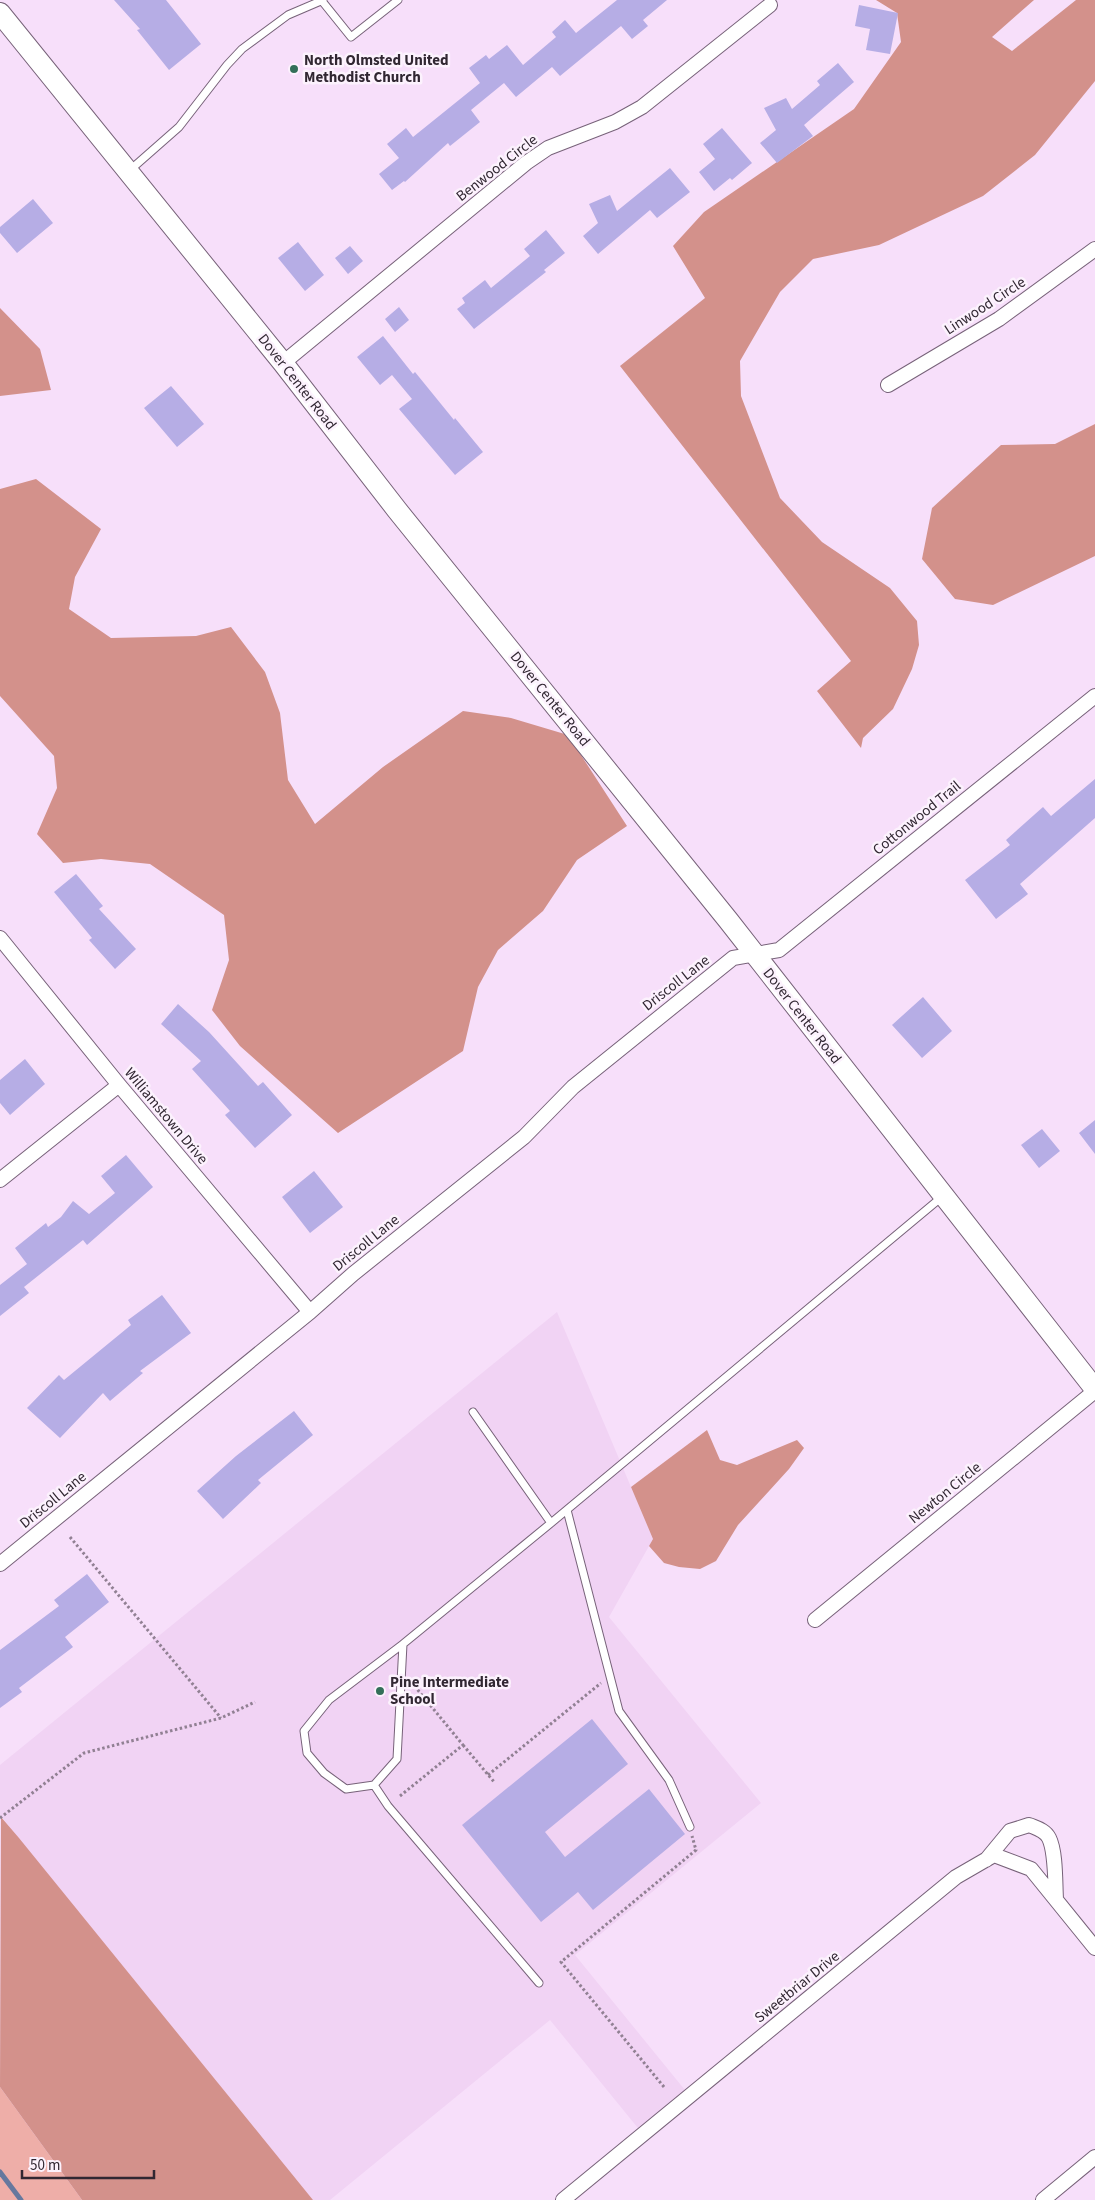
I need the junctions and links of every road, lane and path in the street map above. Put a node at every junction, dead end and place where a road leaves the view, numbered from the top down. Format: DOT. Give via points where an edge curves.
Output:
graph roads {
  1 [pos="398,0"];
  2 [pos="323,1"];
  3 [pos="770,5"];
  4 [pos="0,13"];
  5 [pos="128,172"];
  6 [pos="1095,249"];
  7 [pos="283,363"];
  8 [pos="888,385"];
  9 [pos="1095,696"];
  10 [pos="0,938"];
  11 [pos="755,955"];
  12 [pos="119,1085"];
  13 [pos="0,1180"];
  14 [pos="943,1196"];
  15 [pos="310,1312"];
  16 [pos="1095,1390"];
  17 [pos="473,1412"];
  18 [pos="567,1510"];
  19 [pos="551,1523"];
  20 [pos="70,1537"];
  21 [pos="0,1564"];
  22 [pos="815,1620"];
  23 [pos="403,1644"];
  24 [pos="611,1674"];
  25 [pos="417,1690"];
  26 [pos="255,1702"];
  27 [pos="221,1718"];
  28 [pos="463,1745"];
  29 [pos="488,1775"];
  30 [pos="495,1783"];
  31 [pos="374,1785"];
  32 [pos="400,1796"];
  33 [pos="0,1818"];
  34 [pos="690,1827"];
  35 [pos="986,1860"];
  36 [pos="1056,1899"];
  37 [pos="1095,1948"];
  38 [pos="539,1983"];
  39 [pos="664,2087"];
  40 [pos="1095,2158"];
  41 [pos="563,2200"];
  42 [pos="1043,2200"];
  1 -- 2 [label="lane" via="351,37"];
  2 -- 5 [label="lane" via="288,15 242,49 179,127"];
  3 -- 7 [label="street, Benwood Circle" via="642,107 615,122 548,148 526,163"];
  4 -- 5 [label="street, Dover Center Road"];
  5 -- 7 [label="street, Dover Center Road"];
  6 -- 8 [label="street, Linwood Circle" via="999,319"];
  7 -- 11 [label="street, Dover Center Road" via="397,510"];
  9 -- 11 [label="street, Cottonwood Trail" via="779,950"];
  10 -- 12 [label="street, Williamstown Drive"];
  11 -- 14 [label="street, Dover Center Road"];
  11 -- 15 [label="street, Driscoll Lane" via="733,958 573,1086 524,1137"];
  12 -- 13 [label="street"];
  12 -- 15 [label="street, Williamstown Drive"];
  14 -- 16 [label="street, Dover Center Road"];
  14 -- 18 [label="lane"];
  15 -- 21 [label="street, Driscoll Lane"];
  16 -- 22 [label="street, Newton Circle"];
  17 -- 19 [label="lane"];
  18 -- 19 [label="lane"];
  18 -- 24 [label="lane"];
  19 -- 23 [label="lane"];
  20 -- 27 [label="path"];
  23 -- 31 [label="lane" via="397,1759"];
  23 -- 31 [label="lane" via="329,1700 304,1731 307,1753 324,1773 346,1789"];
  24 -- 29 [label="path"];
  24 -- 34 [label="lane" via="619,1710 669,1780"];
  25 -- 28 [label="path"];
  26 -- 27 [label="path"];
  27 -- 33 [label="path" via="84,1753"];
  28 -- 29 [label="path"];
  28 -- 32 [label="path"];
  29 -- 30 [label="path"];
  31 -- 38 [label="lane" via="388,1806"];
  34 -- 39 [label="path" via="696,1850 561,1962"];
  35 -- 36 [label="street" via="994,1855 1031,1869"];
  35 -- 36 [label="street" via="1010,1831 1029,1824 1041,1830 1049,1838"];
  35 -- 41 [label="street, Sweetbriar Drive" via="956,1877"];
  36 -- 37 [label="street"];
  40 -- 42 [label="street"];
}
